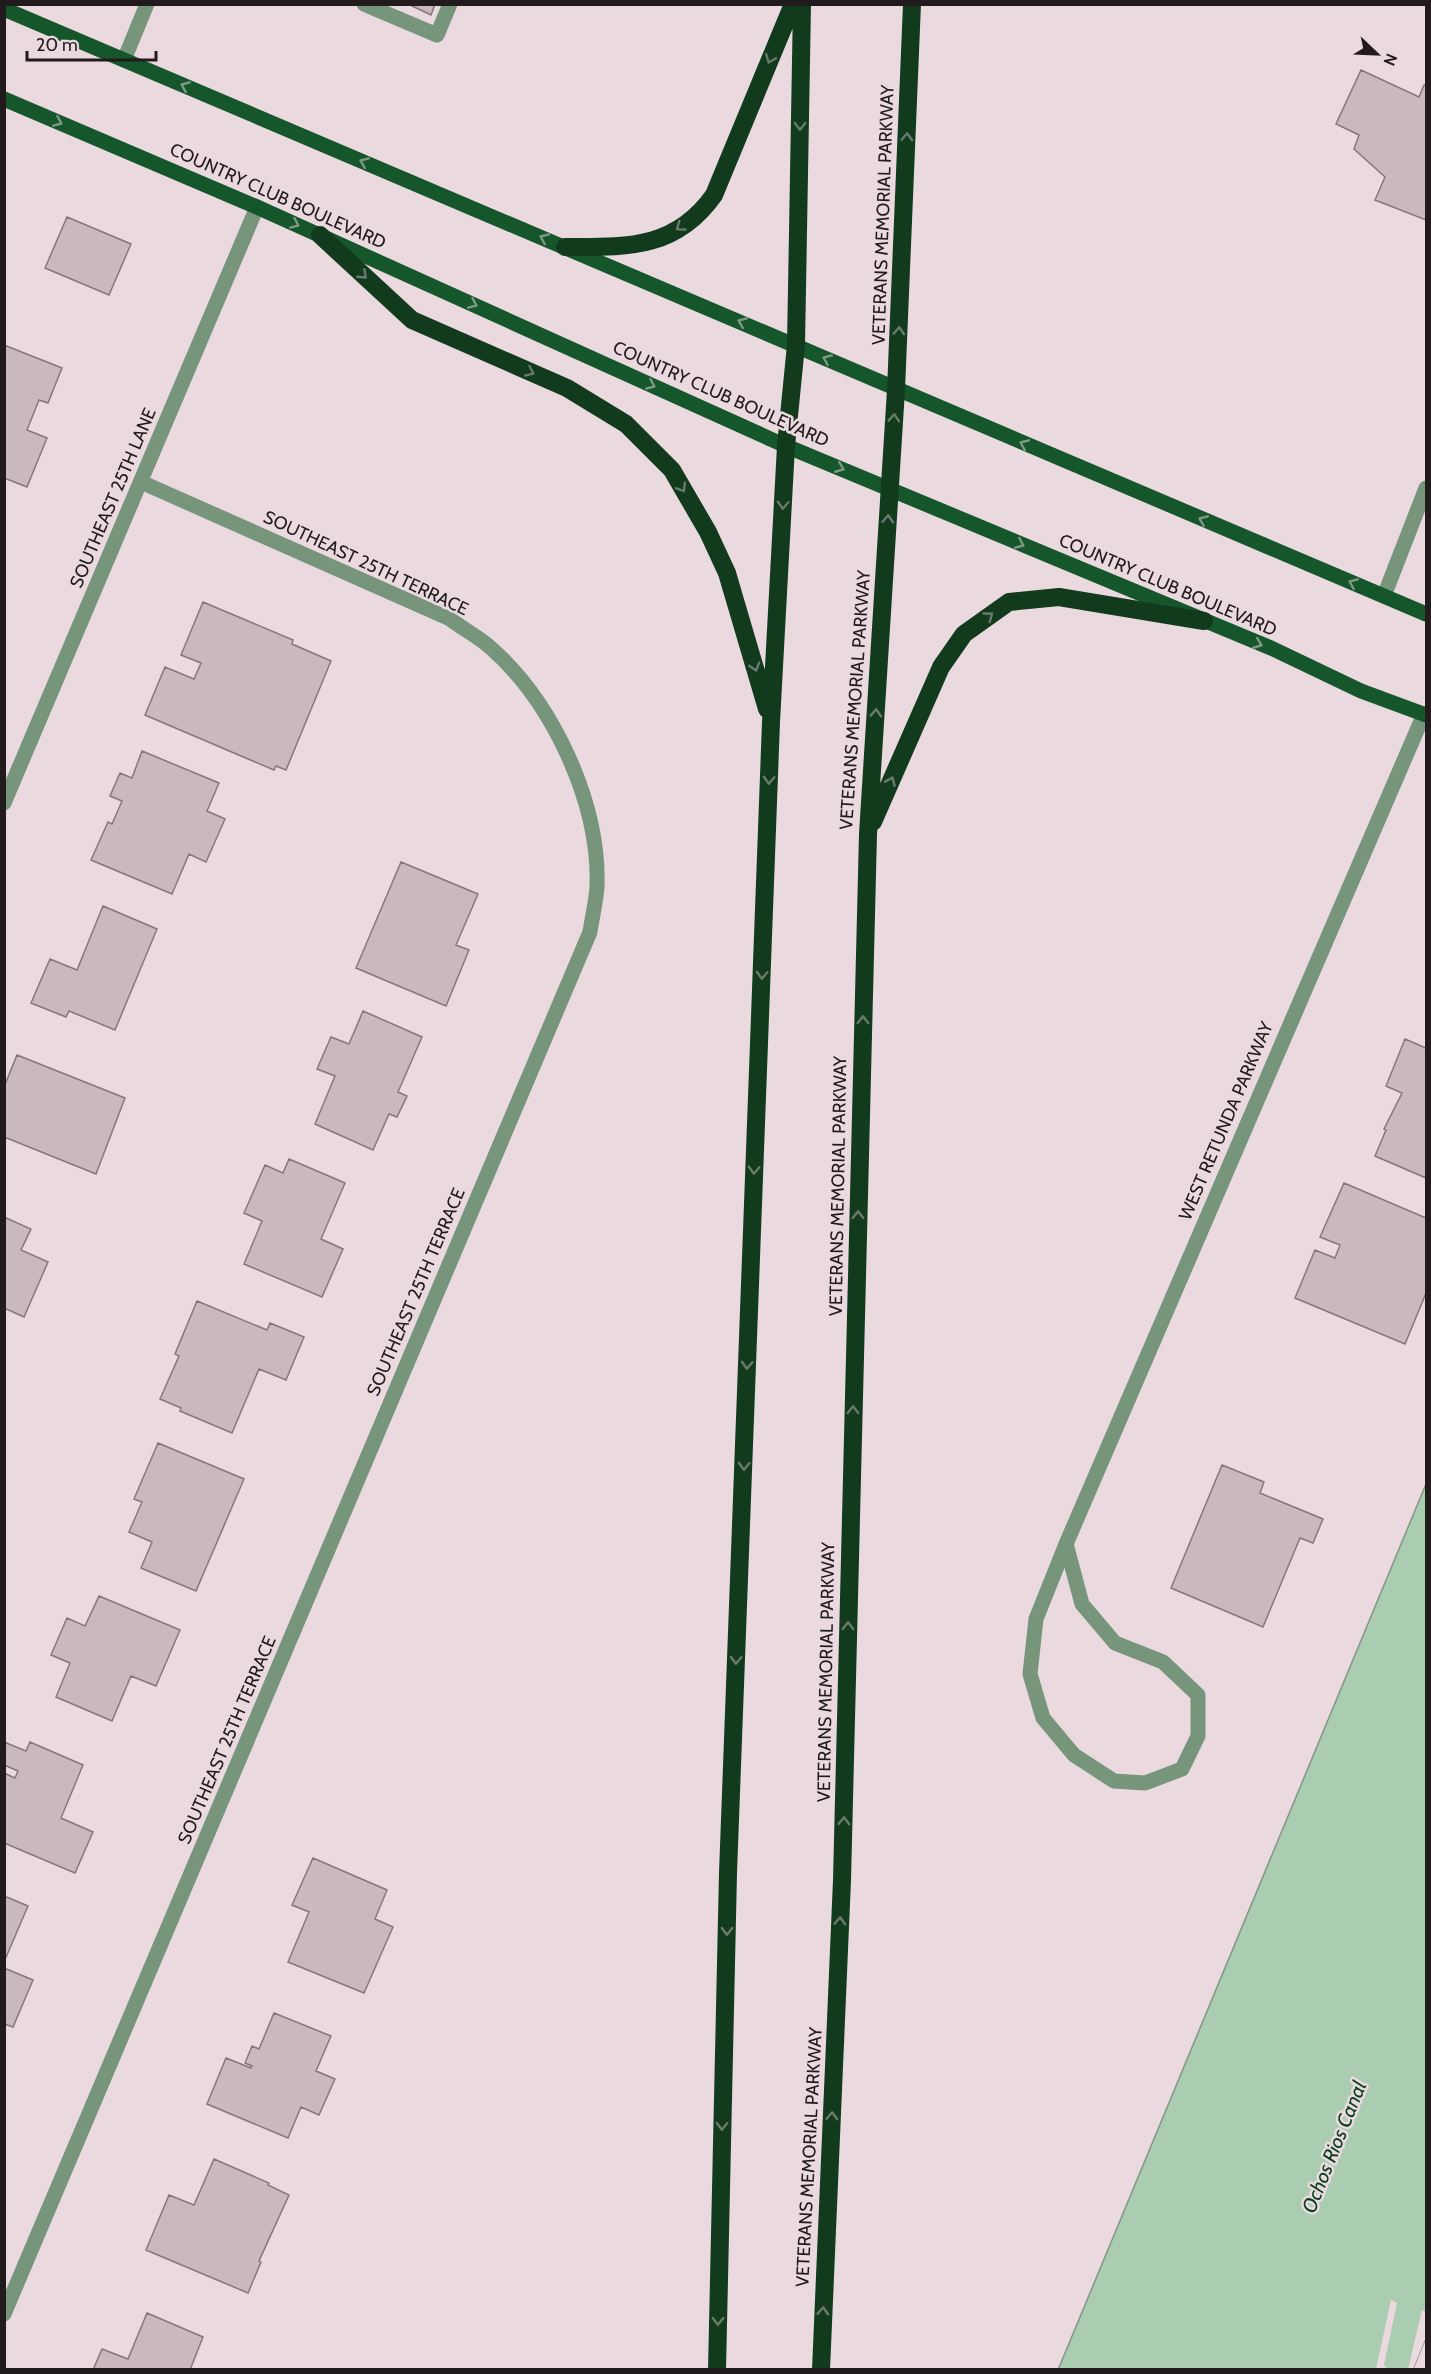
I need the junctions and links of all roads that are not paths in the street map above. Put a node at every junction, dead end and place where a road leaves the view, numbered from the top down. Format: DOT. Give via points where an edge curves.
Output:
graph roads {
  1 [pos="147,4"];
  2 [pos="364,4"];
  3 [pos="450,4"];
  4 [pos="793,4"];
  5 [pos="802,4"];
  6 [pos="912,4"];
  7 [pos="4,9"];
  8 [pos="124,60"];
  9 [pos="4,99"];
  10 [pos="257,207"];
  11 [pos="320,235"];
  12 [pos="565,247"];
  13 [pos="796,345"];
  14 [pos="896,390"];
  15 [pos="786,446"];
  16 [pos="141,482"];
  17 [pos="890,488"];
  18 [pos="1426,488"];
  19 [pos="1384,596"];
  20 [pos="1426,614"];
  21 [pos="1204,621"];
  22 [pos="1425,715"];
  23 [pos="771,722"];
  24 [pos="4,803"];
  25 [pos="868,834"];
  26 [pos="1066,1544"];
  27 [pos="4,2314"];
  28 [pos="717,2370"];
  29 [pos="821,2370"];
  1 -- 8 [label="street"];
  2 -- 3 [label="street" via="437,35"];
  4 -- 12 [label="highway, one-way" via="714,195 702,211 664,238 621,247"];
  5 -- 13 [label="highway, one-way"];
  14 -- 6 [label="highway, VETERANS MEMORIAL PARKWAY, one-way"];
  7 -- 8 [label="main road"];
  12 -- 8 [label="main road, one-way"];
  9 -- 10 [label="main road, COUNTRY CLUB BOULEVARD, one-way"];
  10 -- 11 [label="main road, COUNTRY CLUB BOULEVARD, one-way"];
  10 -- 16 [label="street, SOUTHEAST 25TH LANE"];
  11 -- 15 [label="main road, COUNTRY CLUB BOULEVARD, one-way"];
  11 -- 23 [label="highway, one-way" via="412,320 567,388 626,424 672,470 727,573"];
  13 -- 12 [label="main road, one-way"];
  14 -- 13 [label="main road, one-way"];
  13 -- 15 [label="highway"];
  17 -- 14 [label="highway, VETERANS MEMORIAL PARKWAY, one-way"];
  19 -- 14 [label="main road, one-way"];
  15 -- 17 [label="main road, COUNTRY CLUB BOULEVARD, one-way"];
  15 -- 23 [label="highway, one-way"];
  16 -- 24 [label="street, SOUTHEAST 25TH LANE"];
  16 -- 27 [label="street, SOUTHEAST 25TH TERRACE" via="450,619 490,647 524,682 554,725 577,780 592,836 597,887 590,932"];
  17 -- 21 [label="main road, COUNTRY CLUB BOULEVARD, one-way"];
  25 -- 17 [label="highway, VETERANS MEMORIAL PARKWAY, one-way"];
  18 -- 19 [label="street"];
  19 -- 20 [label="main road"];
  21 -- 22 [label="main road, COUNTRY CLUB BOULEVARD, one-way"];
  25 -- 21 [label="highway, one-way" via="941,667 964,634 1009,602 1059,597"];
  22 -- 26 [label="street, WEST RETUNDA PARKWAY"];
  23 -- 28 [label="highway, one-way" via="728,1873"];
  29 -- 25 [label="highway, VETERANS MEMORIAL PARKWAY, one-way" via="842,1880"];
  26 -- 26 [label="street, WEST RETUNDA PARKWAY" via="1035,1620 1030,1674 1044,1718 1074,1755 1114,1781 1145,1783 1182,1769 1197,1736 1198,1695 1163,1662 1115,1643 1082,1604"];
}
